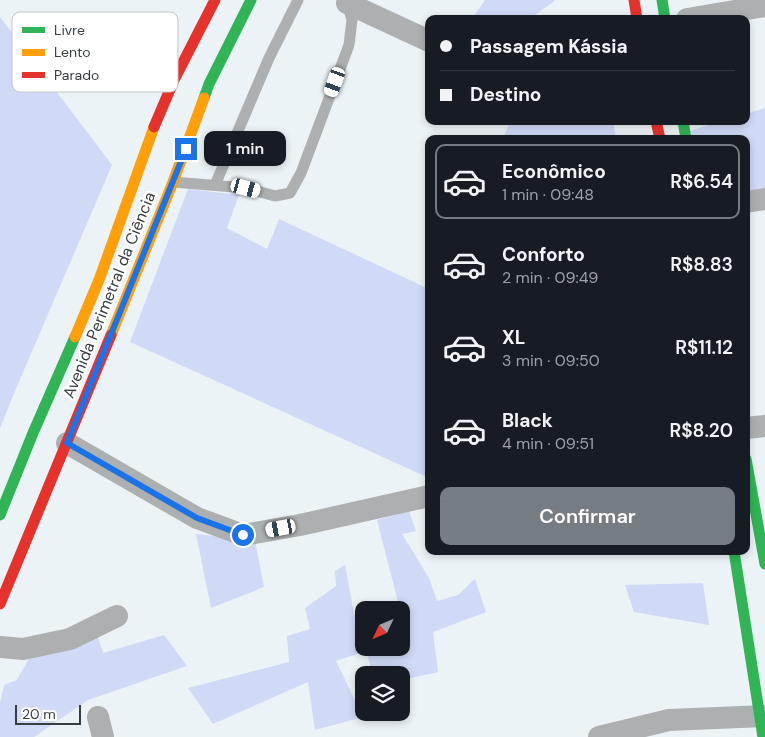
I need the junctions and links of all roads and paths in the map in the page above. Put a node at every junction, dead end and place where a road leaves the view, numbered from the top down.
1 (215, 0) edge
2 (251, 0) edge
3 (298, 0) edge
4 (634, 0) edge
5 (662, 0) edge
6 (345, 2) edge
7 (765, 6) edge
8 (636, 15) edge
9 (664, 15) edge
10 (711, 15) edge
11 (425, 39) edge
12 (178, 72) edge
13 (169, 92) edge
14 (173, 182) junction
15 (215, 186) junction
16 (765, 199) edge
17 (750, 201) edge
18 (765, 426) edge
19 (750, 428) edge
20 (67, 443) junction
21 (750, 482) edge
22 (425, 497) edge
23 (0, 515) edge
24 (735, 555) edge
25 (765, 564) edge
26 (0, 604) edge
27 (117, 616) dead end
28 (0, 647) edge
29 (762, 723) edge
30 (599, 737) edge

1 - 12 main road, Avenida Perimetral da Ciência
2 - 14 main road, Avenida Perimetral da Ciência
3 - 15 lane
4 - 8 main road
5 - 9 main road
6 - 11 street
6 - 15 lane
7 - 10 street
13 - 23 main road, Avenida Perimetral da Ciência
14 - 15 lane
14 - 20 main road, Avenida Perimetral da Ciência
16 - 17 street
18 - 19 street
20 - 22 street
20 - 26 main road, Avenida Perimetral da Ciência
21 - 25 main road
24 - 29 main road
27 - 28 street
29 - 30 street

